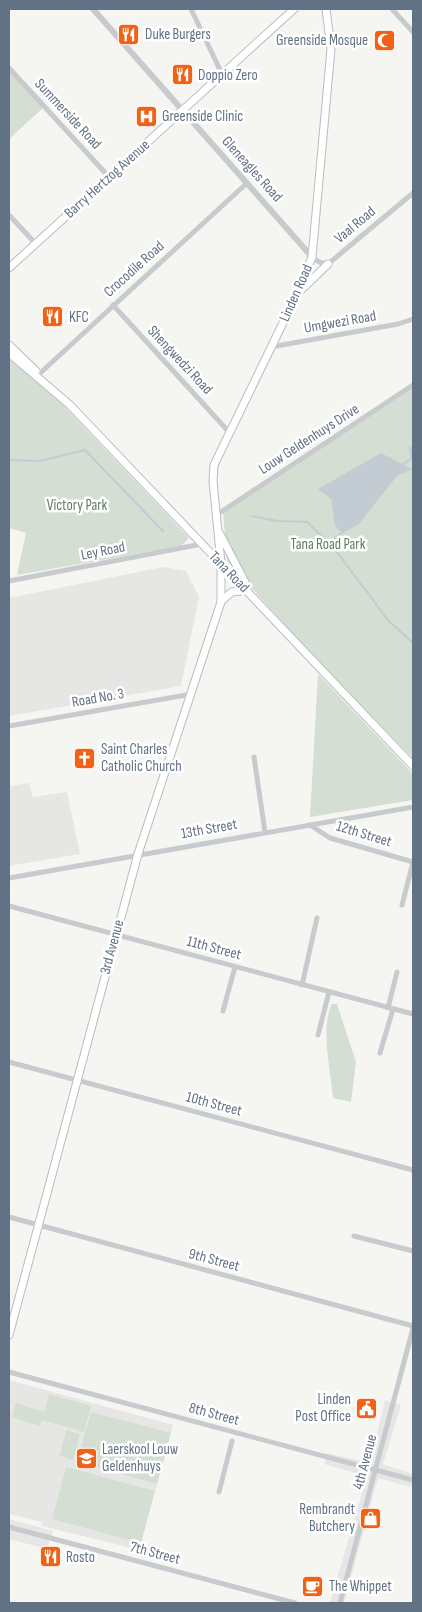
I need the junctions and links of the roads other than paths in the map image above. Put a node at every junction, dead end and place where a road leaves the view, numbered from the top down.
1 (93, 9) edge
2 (191, 9) edge
3 (294, 9) edge
4 (392, 9) edge
5 (327, 11) edge
6 (413, 32) edge
7 (9, 68) edge
8 (222, 74) junction
9 (182, 110) junction
10 (109, 177) junction
11 (247, 183) junction
12 (413, 192) edge
13 (9, 215) edge
14 (36, 244) junction
15 (312, 256) junction
16 (328, 264) junction
17 (9, 268) edge
18 (297, 294) junction
19 (113, 305) junction
20 (413, 319) edge
21 (9, 345) edge
22 (271, 347) junction
23 (9, 353) edge
24 (39, 377) junction
25 (413, 385) edge
26 (229, 432) junction
27 (218, 514) junction
28 (219, 534) junction
29 (202, 544) junction
30 (221, 564) junction
31 (9, 581) edge
32 (249, 592) junction
33 (220, 602) junction
34 (192, 694) junction
35 (9, 726) edge
36 (254, 757) dead end
37 (413, 766) edge
38 (413, 807) edge
39 (310, 825) junction
40 (265, 832) junction
41 (138, 854) junction
42 (413, 862) edge
43 (9, 878) edge
44 (402, 905) dead end
45 (9, 906) edge
46 (317, 918) dead end
47 (115, 935) junction
48 (235, 967) junction
49 (397, 972) dead end
50 (302, 984) junction
51 (329, 992) junction
52 (390, 1008) junction
53 (223, 1011) dead end
54 (413, 1014) edge
55 (318, 1035) dead end
56 (380, 1053) dead end
57 (9, 1062) edge
58 (76, 1081) junction
59 (413, 1170) edge
60 (9, 1217) edge
61 (38, 1225) junction
62 (354, 1236) dead end
63 (413, 1251) edge
64 (413, 1327) edge
65 (9, 1334) edge
66 (9, 1372) edge
67 (232, 1441) dead end
68 (376, 1470) junction
69 (413, 1480) edge
70 (219, 1492) dead end
71 (9, 1526) edge
72 (295, 1603) edge
73 (340, 1603) edge

1 - 9 street, Gleneagles Road
2 - 8 street
3 - 8 main road, Barry Hertzog Avenue
4 - 6 street
5 - 15 main road, Linden Road
7 - 10 street, Summerside Road
8 - 9 main road, Barry Hertzog Avenue
9 - 10 main road, Barry Hertzog Avenue
9 - 11 street, Gleneagles Road
10 - 14 main road, Barry Hertzog Avenue
11 - 15 street, Gleneagles Road
11 - 19 street, Crocodile Road
12 - 16 street, Vaal Road
13 - 14 street
14 - 17 main road, Barry Hertzog Avenue
15 - 16 street, Vaal Road
15 - 18 main road, Linden Road
16 - 18 main road
18 - 22 main road, Linden Road
19 - 24 street, Crocodile Road
19 - 26 street, Shengwedzi Road
20 - 22 street, Umgwezi Road
21 - 24 main road, Tana Road
22 - 26 main road, Linden Road
23 - 24 main road, Tana Road
24 - 29 main road, Tana Road
25 - 27 street, Louw Geldenhuys Drive
26 - 27 main road, Linden Road
27 - 28 main road, Linden Road
28 - 29 main road
28 - 30 main road, Linden Road
28 - 32 main road
29 - 30 main road, Tana Road
29 - 31 street, Ley Road
30 - 32 main road, Tana Road
30 - 33 main road, 3rd Avenue
32 - 33 main road
32 - 37 main road, Tana Road
33 - 34 main road, 3rd Avenue
34 - 35 street, Road No. 3
34 - 41 main road, 3rd Avenue
36 - 40 street
38 - 39 street, 13th Street
39 - 40 street, 13th Street
39 - 42 street, 12th Street
40 - 41 street, 13th Street
41 - 43 street, 13th Street
41 - 47 main road, 3rd Avenue
42 - 44 street
45 - 47 street, 11th Street
46 - 50 street
47 - 48 street, 11th Street
47 - 58 main road, 3rd Avenue
48 - 50 street, 11th Street
48 - 53 street
49 - 52 street
50 - 51 street, 11th Street
51 - 52 street, 11th Street
51 - 55 street
52 - 54 street, 11th Street
52 - 56 street
57 - 58 street, 10th Street
58 - 59 street, 10th Street
58 - 61 main road, 3rd Avenue
60 - 61 street, 9th Street
61 - 64 street, 9th Street
61 - 65 main road, 3rd Avenue
62 - 63 street
64 - 68 street, 4th Avenue
66 - 68 street, 8th Street
67 - 70 street
68 - 69 street, 8th Street
68 - 73 street, 4th Avenue
71 - 72 street, 7th Street

